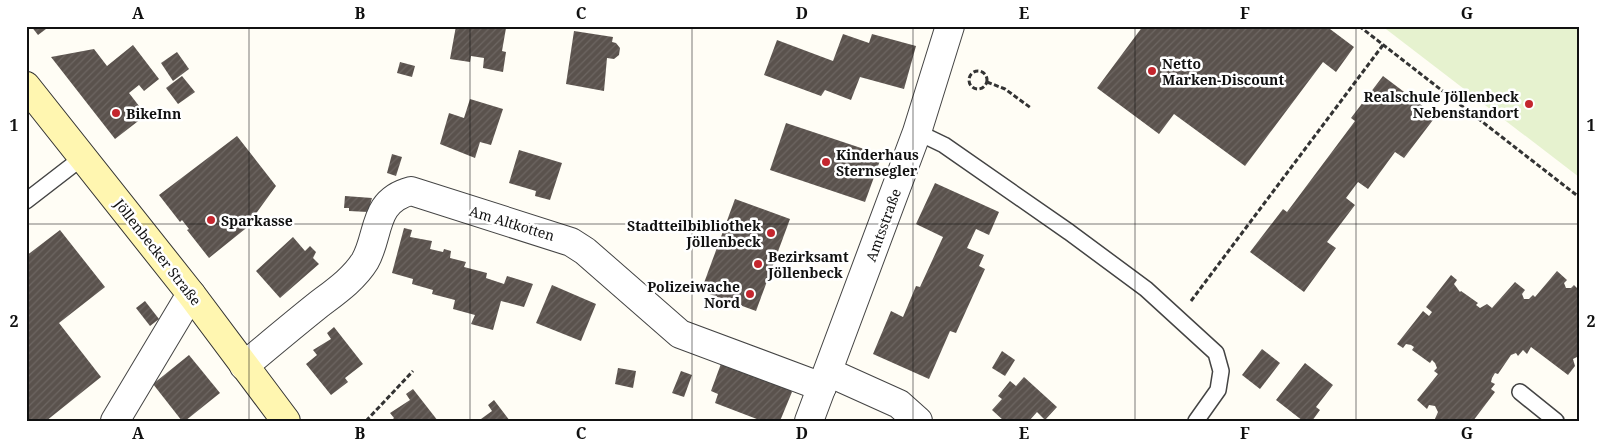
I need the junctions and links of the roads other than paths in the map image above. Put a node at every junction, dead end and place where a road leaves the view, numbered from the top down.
1 (950, 26) edge
2 (26, 86) edge
3 (917, 132) junction
4 (83, 156) junction
5 (26, 201) edge
6 (191, 294) junction
7 (244, 366) junction
8 (825, 380) junction
9 (1520, 392) dead end
10 (115, 421) edge
11 (286, 421) edge
12 (809, 421) edge
13 (918, 421) edge
14 (1196, 421) edge
15 (1556, 421) edge

1 - 3 street, Amtsstraße
2 - 4 main road, Jöllenbecker Straße
3 - 8 street, Amtsstraße
3 - 14 lane
4 - 5 lane
4 - 6 main road, Jöllenbecker Straße
6 - 7 main road, Jöllenbecker Straße
6 - 10 street
7 - 8 street, Am Altkotten
7 - 11 main road, Jöllenbecker Straße
8 - 12 street, Amtsstraße
8 - 13 street, Am Altkotten
9 - 15 lane

